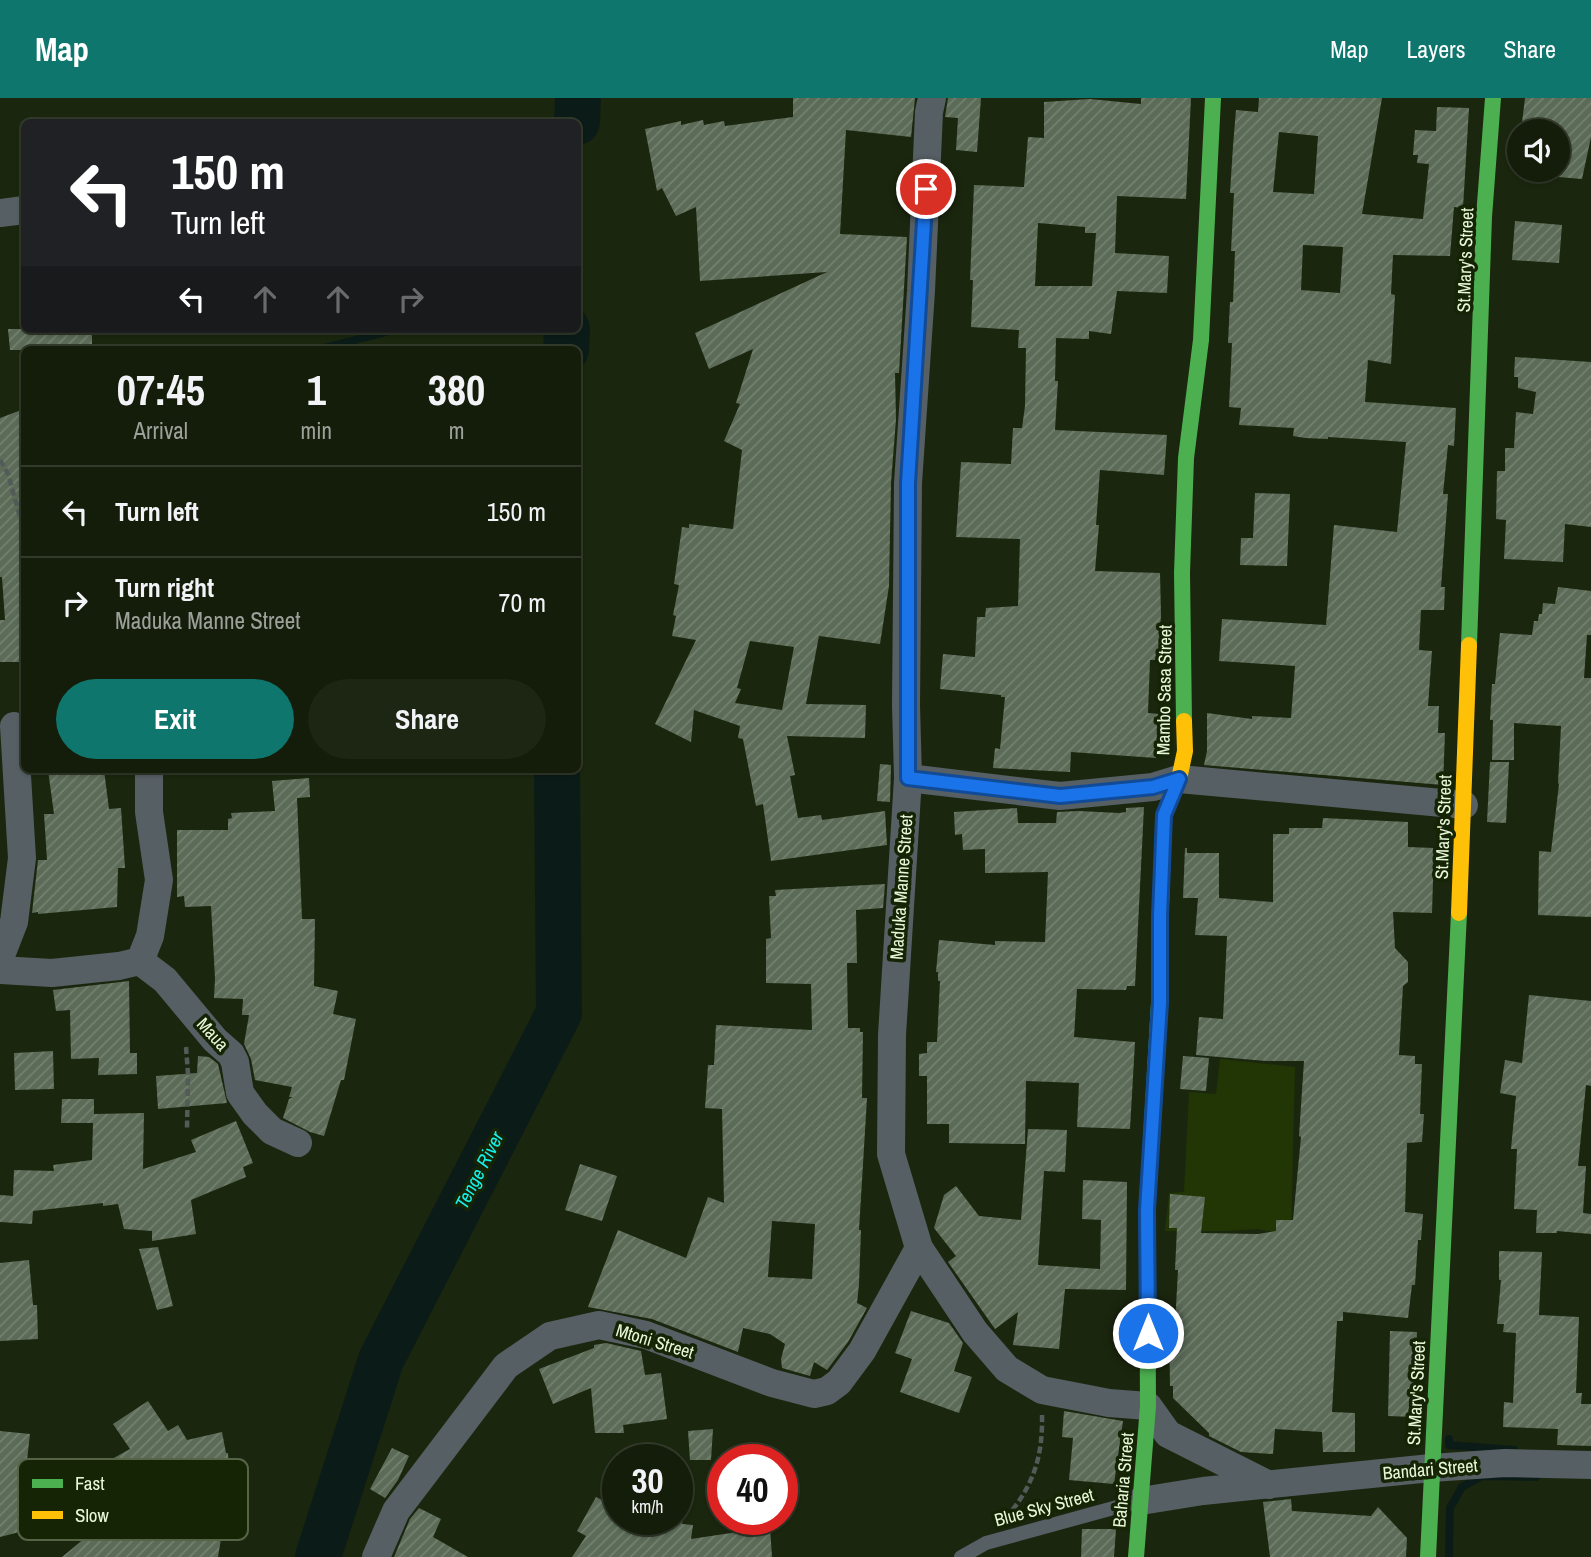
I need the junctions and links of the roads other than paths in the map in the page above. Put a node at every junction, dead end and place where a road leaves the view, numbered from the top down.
1 (932, 98) edge
2 (1213, 98) edge
3 (1493, 98) edge
4 (21, 210) edge
5 (0, 213) edge
6 (13, 726) edge
7 (149, 773) edge
8 (908, 778) junction
9 (1179, 779) junction
10 (1464, 806) junction
11 (0, 958) edge
12 (140, 961) junction
13 (0, 970) edge
14 (298, 1143) dead end
15 (919, 1248) junction
16 (1148, 1406) junction
17 (1591, 1465) edge
18 (1431, 1468) junction
19 (1269, 1485) junction
20 (1141, 1501) junction
21 (376, 1557) edge
22 (961, 1557) edge
23 (1136, 1557) edge
24 (1428, 1557) edge

1 - 8 street, Maduka Manne Street
2 - 9 street, Mambo Sasa Street
3 - 10 street, St.Mary's Street
4 - 5 street
6 - 11 street
7 - 12 street
8 - 9 street
8 - 15 street, Maduka Manne Street
9 - 10 street
9 - 16 street, Mambo Sasa Street
10 - 18 street, St.Mary's Street
12 - 13 street
12 - 14 street, Maua
15 - 16 street, Maduka Manne Street
15 - 21 street, Mtoni Street
16 - 19 street
16 - 20 street, Baharia Street
17 - 18 street, Bandari Street
18 - 19 street, Bandari Street
18 - 24 street, St.Mary's Street
19 - 20 street, Bandari Street
20 - 22 lane, Blue Sky Street
20 - 23 street, Baharia Street

